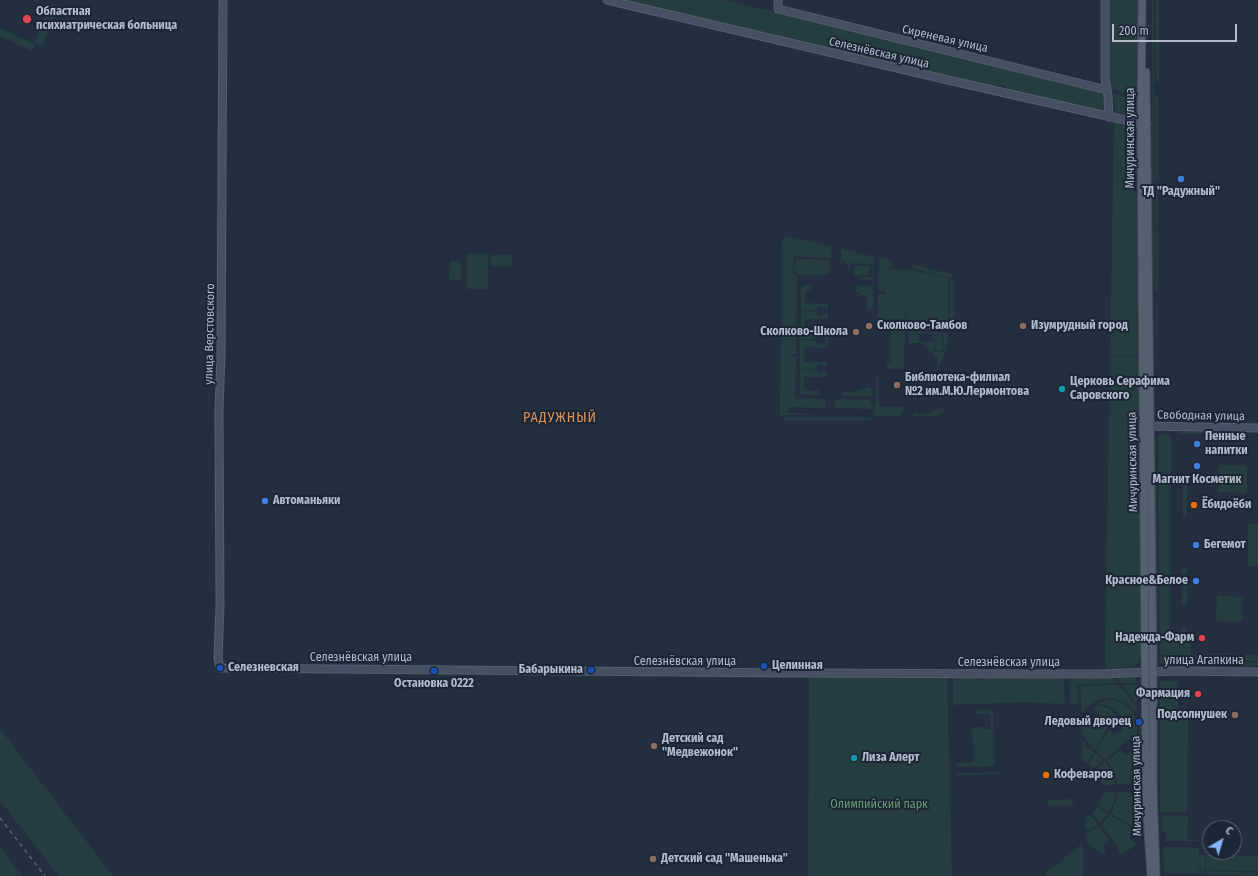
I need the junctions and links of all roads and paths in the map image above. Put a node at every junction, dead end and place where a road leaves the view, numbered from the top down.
1 (223, 0) edge
2 (607, 0) edge
3 (778, 0) edge
4 (1105, 0) edge
5 (1142, 0) edge
6 (1145, 0) edge
7 (1107, 90) junction
8 (1109, 117) junction
9 (1144, 124) junction
10 (1147, 426) junction
11 (1258, 428) edge
12 (220, 668) joint
13 (1150, 672) junction
14 (1258, 672) edge
15 (1151, 876) edge
16 (1156, 876) edge

1 - 12 street, улица Верстовского
2 - 8 street, Селезнёвская улица
3 - 7 street, Сиреневая улица
4 - 7 street
5 - 9 main road, Мичуринская улица
6 - 9 main road, Мичуринская улица
7 - 8 street
8 - 9 street, Селезнёвская улица
9 - 10 main road, Мичуринская улица
10 - 11 street, Свободная улица
10 - 13 main road, Мичуринская улица
12 - 13 street, Селезнёвская улица
13 - 14 street, улица Агапкина
13 - 15 main road, Мичуринская улица
13 - 16 main road, Мичуринская улица

